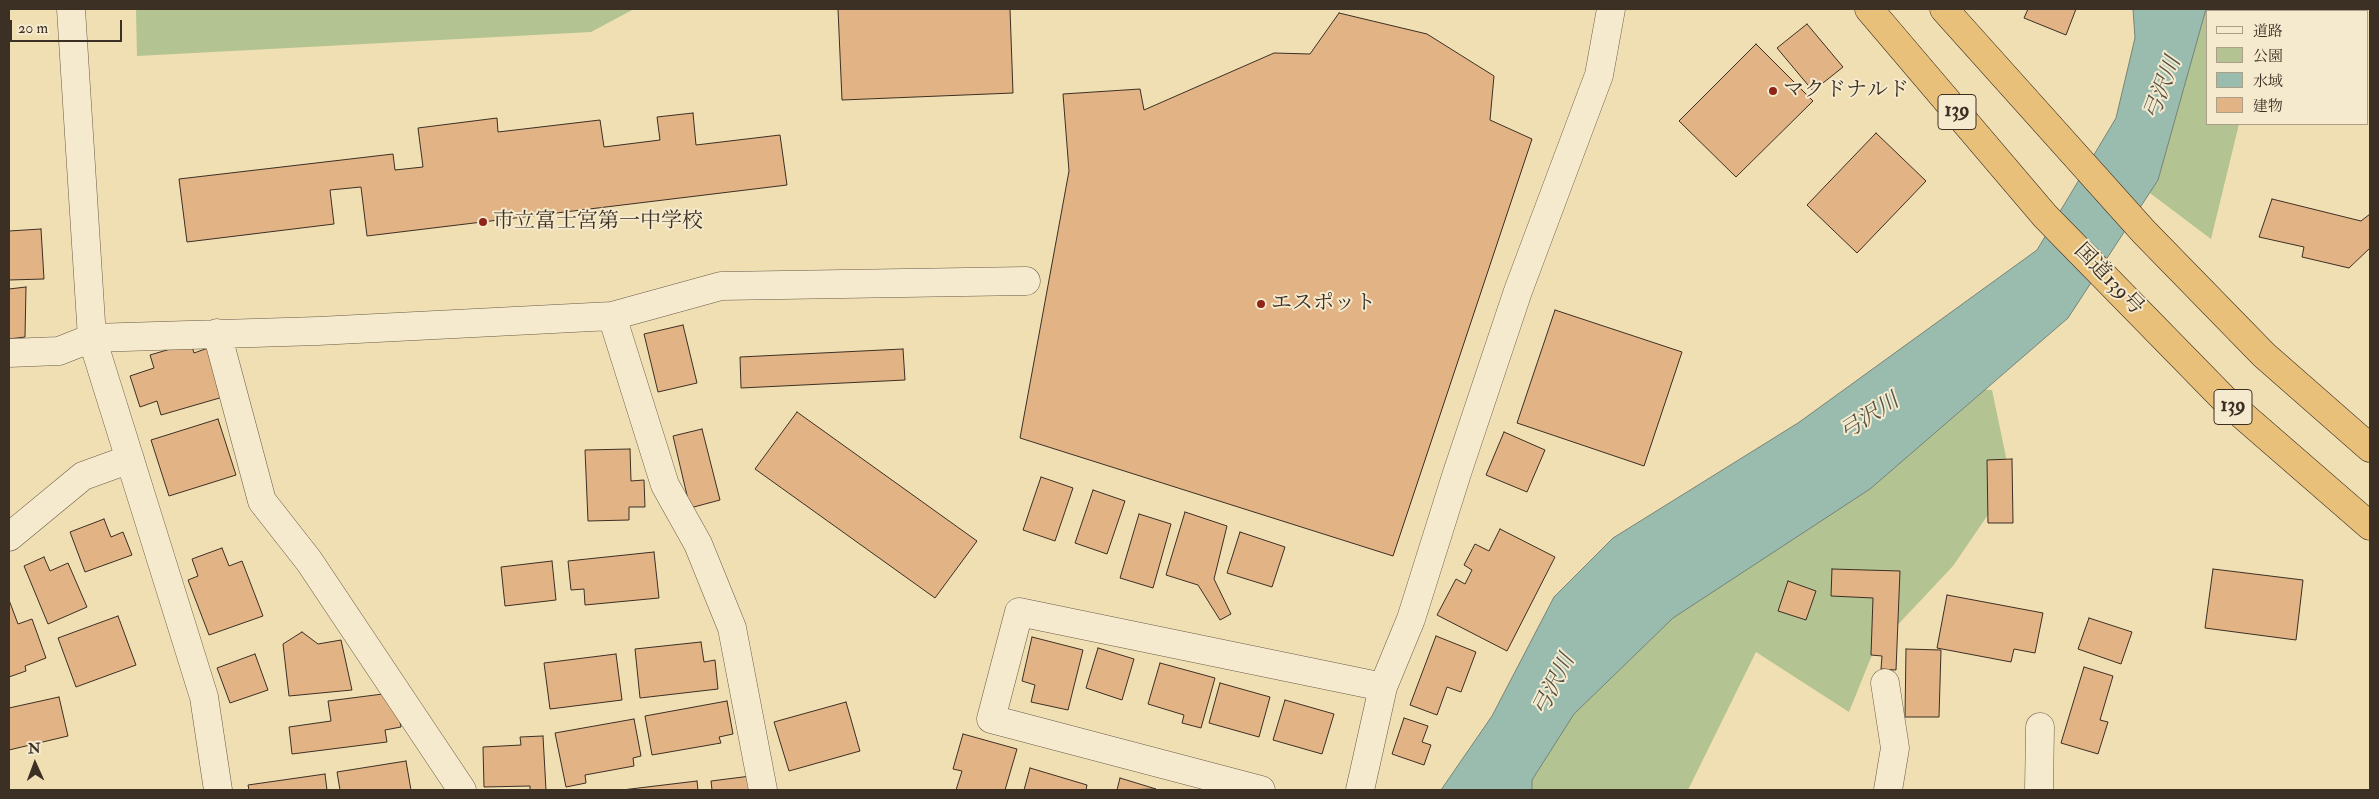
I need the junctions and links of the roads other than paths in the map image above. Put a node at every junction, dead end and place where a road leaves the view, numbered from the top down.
1 (72, 9) edge
2 (1610, 9) edge
3 (1870, 9) edge
4 (1944, 9) edge
5 (1026, 281) dead end
6 (612, 316) junction
7 (217, 333) junction
8 (92, 338) junction
9 (9, 353) edge
10 (2370, 448) edge
11 (130, 459) junction
12 (2370, 526) edge
13 (9, 537) edge
14 (1885, 683) dead end
15 (1383, 687) junction
16 (2040, 727) dead end
17 (218, 790) edge
18 (462, 790) edge
19 (763, 790) edge
20 (1261, 790) edge
21 (1360, 790) edge
22 (1888, 790) edge
23 (2038, 790) edge

1 - 8 street
2 - 15 street
3 - 12 highway, 国道139号 / 139
4 - 10 highway
5 - 6 street
6 - 7 street
6 - 19 street
7 - 8 street
7 - 18 street
8 - 9 street
8 - 11 street
11 - 13 street
11 - 17 street
14 - 22 street
15 - 20 street
15 - 21 street
16 - 23 street

